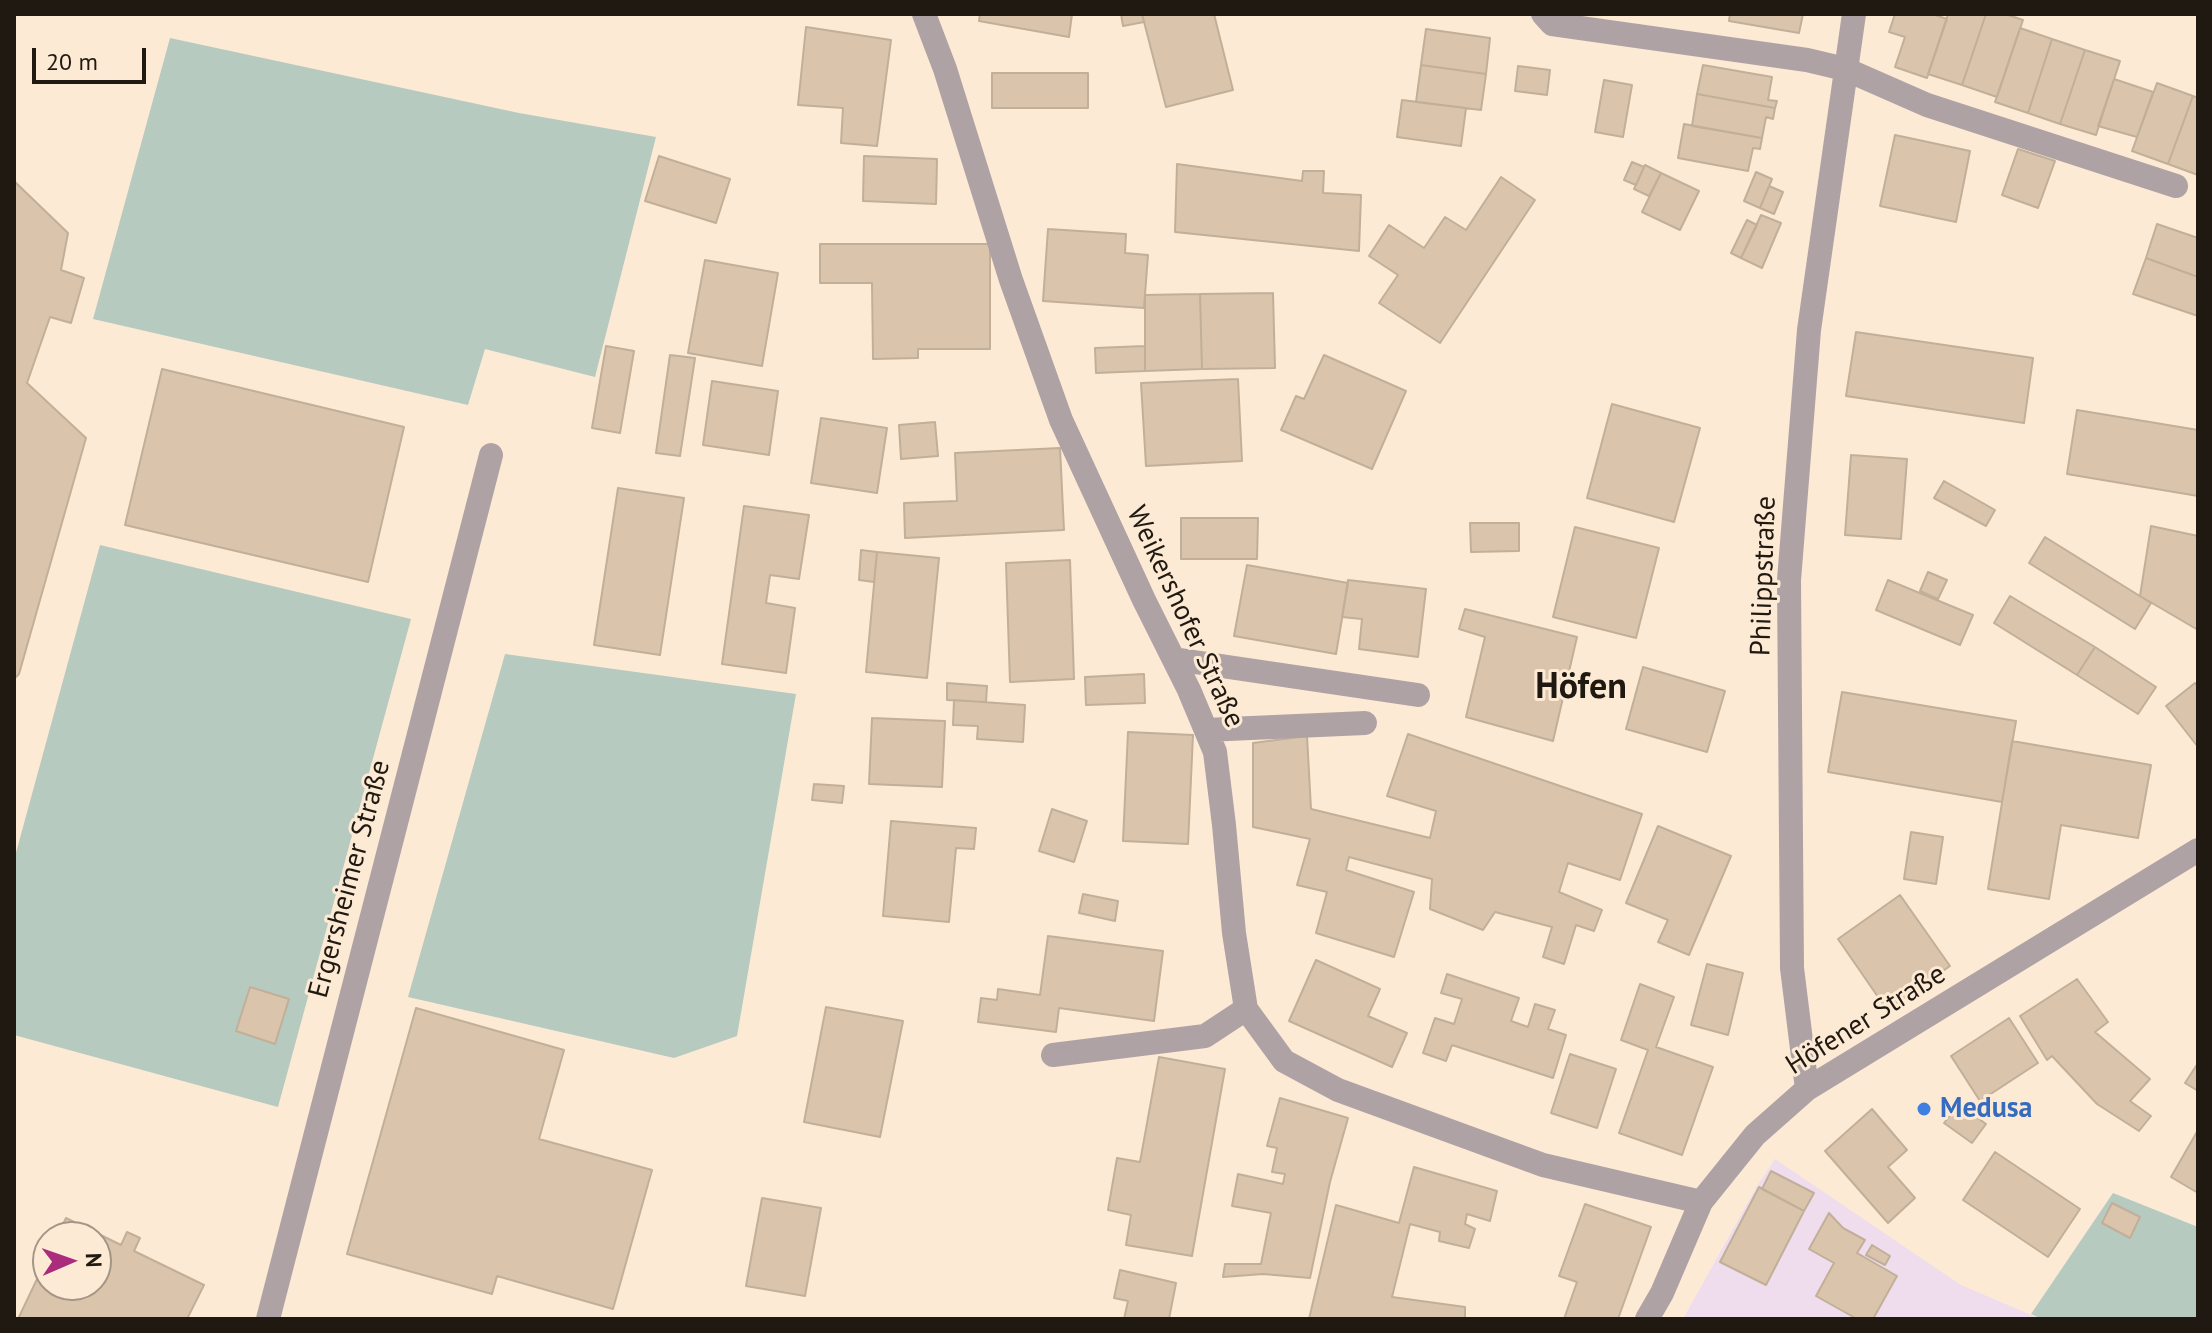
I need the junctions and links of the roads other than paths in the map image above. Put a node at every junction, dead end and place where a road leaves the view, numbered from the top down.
1 (924, 14) edge
2 (1543, 14) edge
3 (1854, 14) edge
4 (1845, 69) junction
5 (2176, 186) dead end
6 (491, 455) dead end
7 (1174, 659) junction
8 (1418, 695) dead end
9 (1365, 723) dead end
10 (1206, 730) junction
11 (2198, 850) edge
12 (1246, 1009) junction
13 (1053, 1055) dead end
14 (1807, 1089) junction
15 (1701, 1202) junction
16 (273, 1318) edge
17 (1647, 1319) edge

1 - 7 street, Weikershofer Straße
2 - 4 street
3 - 4 street, Philippstraße
4 - 5 street
4 - 14 street, Philippstraße
6 - 16 street, Ergersheimer Straße
7 - 8 street
7 - 10 street, Weikershofer Straße
9 - 10 street
10 - 12 street, Weikershofer Straße
11 - 14 street, Höfener Straße
12 - 13 street
12 - 15 street, Weikershofer Straße
14 - 15 street, Höfener Straße
15 - 17 street, Höfener Straße

